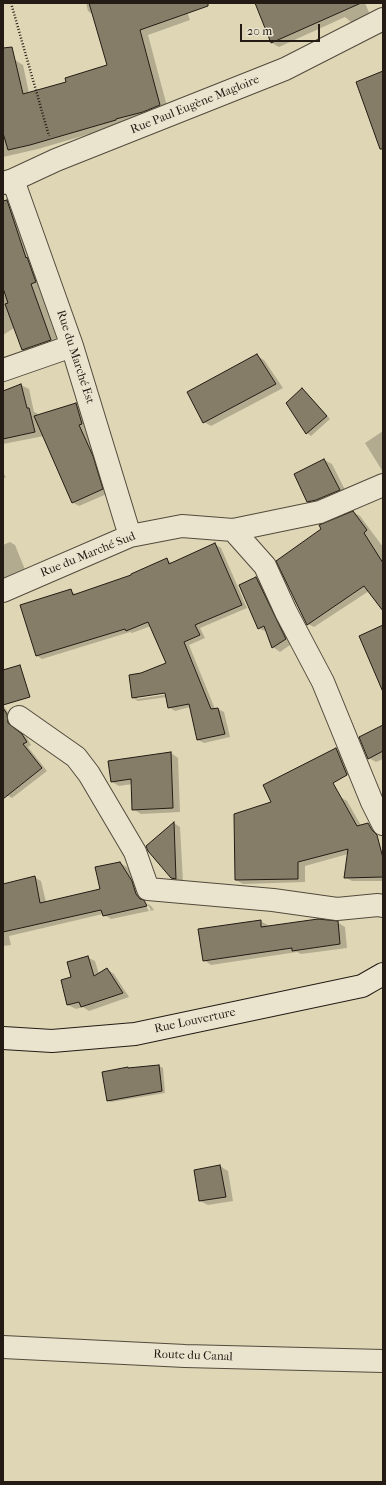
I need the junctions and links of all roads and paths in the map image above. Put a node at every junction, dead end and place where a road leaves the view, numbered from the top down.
1 (11, 3) edge
2 (383, 19) edge
3 (56, 160) junction
4 (8, 182) edge
5 (72, 346) junction
6 (3, 370) edge
7 (383, 485) edge
8 (233, 530) junction
9 (130, 536) junction
10 (3, 590) edge
11 (18, 717) dead end
12 (383, 824) edge
13 (383, 906) edge
14 (383, 974) edge
15 (3, 1038) edge
16 (3, 1347) edge
17 (383, 1361) edge

1 - 3 path
2 - 3 street, Rue Paul Eugène Magloire
3 - 4 street, Rue Paul Eugène Magloire
4 - 5 street, Rue du Marché Est
5 - 6 street
5 - 9 street, Rue du Marché Est
7 - 8 street, Rue du Marché Sud
8 - 9 street, Rue du Marché Sud
8 - 12 street
9 - 10 street, Rue du Marché Sud
11 - 13 street
14 - 15 street, Rue Louverture
16 - 17 street, Route du Canal

